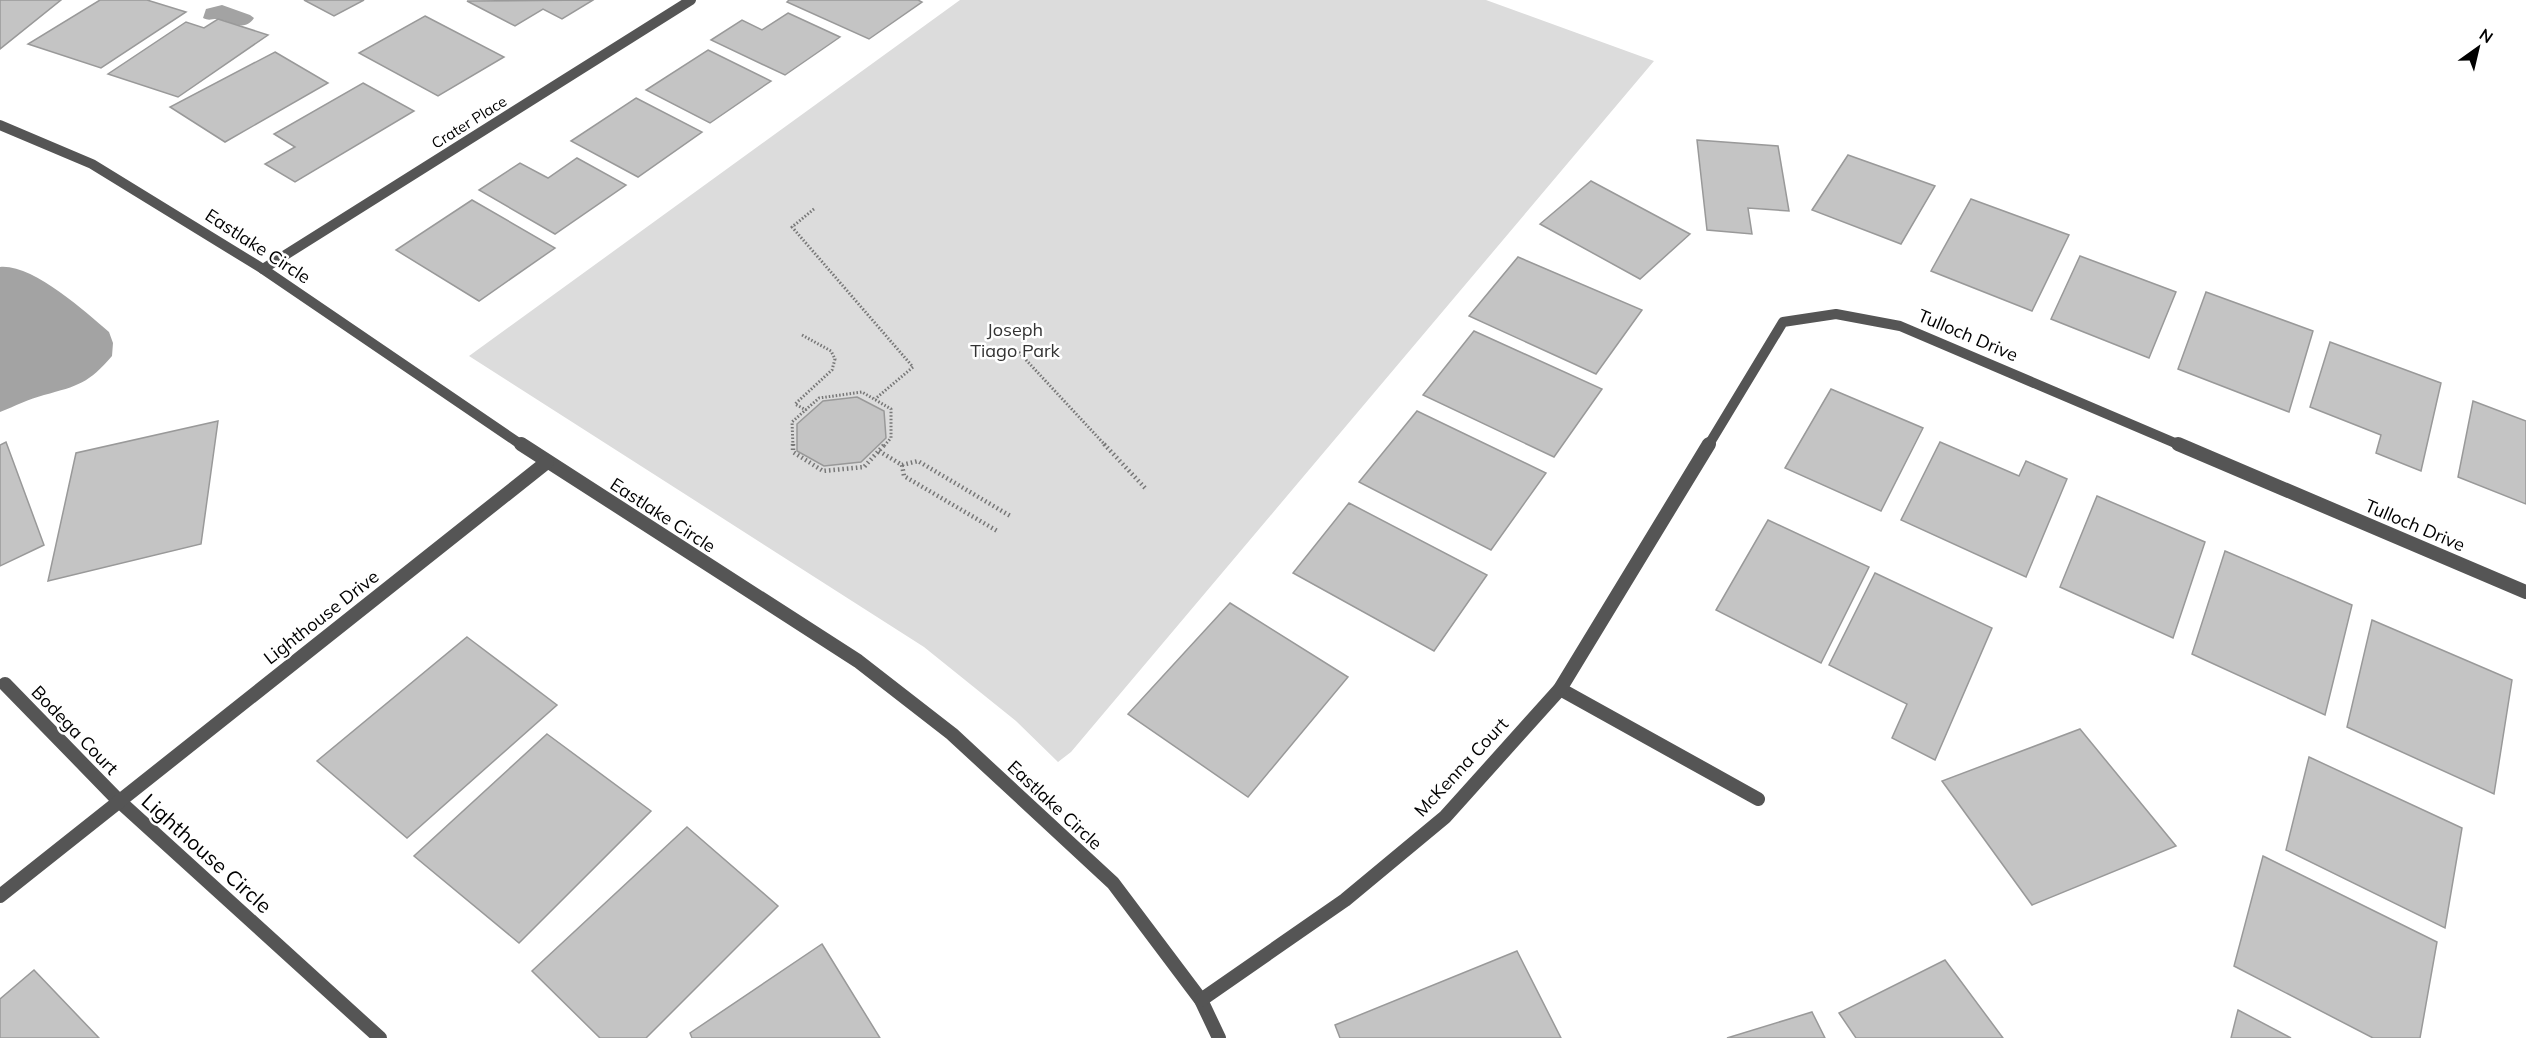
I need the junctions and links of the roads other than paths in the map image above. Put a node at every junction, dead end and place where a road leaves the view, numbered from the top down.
1 (691, 0) edge
2 (0, 125) edge
3 (263, 269) junction
4 (546, 462) junction
5 (2526, 592) edge
6 (5, 684) dead end
7 (1560, 689) junction
8 (1758, 799) dead end
9 (118, 801) junction
10 (0, 896) edge
11 (1201, 1000) junction
12 (380, 1038) edge
13 (1219, 1038) edge

1 - 3 street, Crater Place
2 - 3 street, Eastlake Circle
3 - 4 street, Eastlake Circle
4 - 9 street, Lighthouse Drive
4 - 11 street, Eastlake Circle
5 - 7 street, Tulloch Drive
6 - 9 street, Bodega Court
7 - 8 street
7 - 11 street, McKenna Court
9 - 10 street, Lighthouse Circle
9 - 12 street, Lighthouse Circle
11 - 13 street, Eastlake Circle

